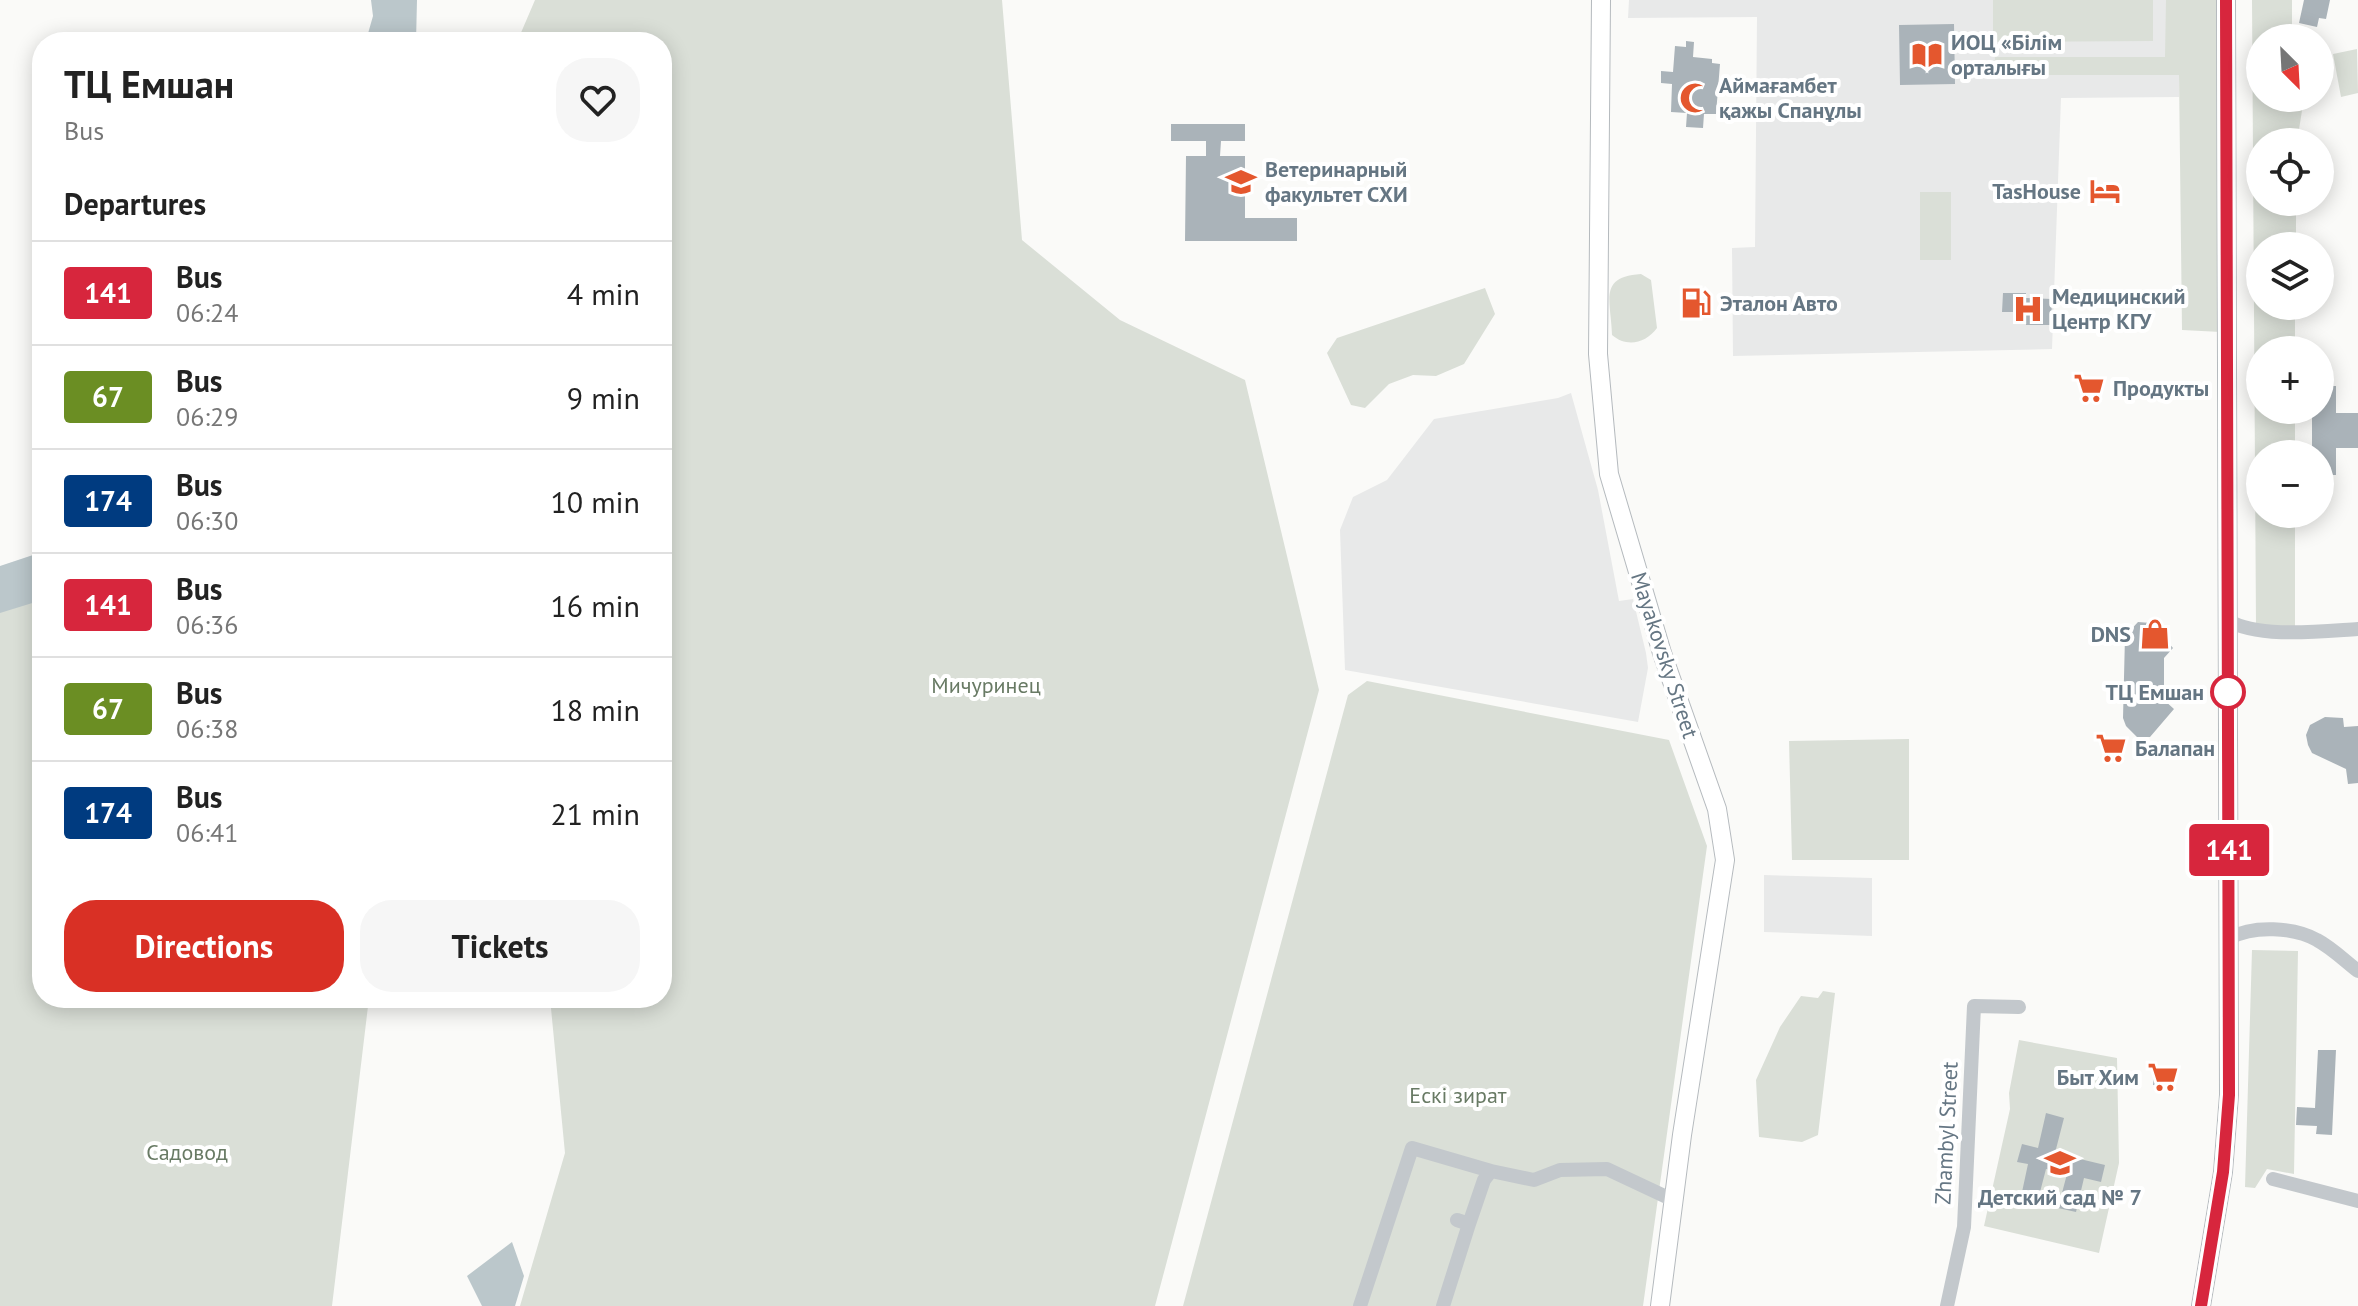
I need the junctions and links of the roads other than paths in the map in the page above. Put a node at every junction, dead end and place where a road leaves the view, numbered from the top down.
1 (1601, 0) edge
2 (2226, 0) edge
3 (2238, 0) edge
4 (2233, 624) junction
5 (2358, 629) edge
6 (2236, 935) junction
7 (2358, 971) edge
8 (2019, 1007) dead end
9 (1491, 1171) junction
10 (2273, 1179) dead end
11 (1673, 1200) junction
12 (2358, 1201) edge
13 (1360, 1306) edge
14 (1443, 1306) edge
15 (1660, 1306) edge
16 (1947, 1306) edge
17 (2201, 1306) edge
18 (2212, 1306) edge

1 - 11 main road, Mayakovsky Street
2 - 4 main road
3 - 4 main road
4 - 5 street
4 - 6 main road
6 - 7 street
6 - 17 main road
6 - 18 main road
8 - 16 street, Zhambyl Street
9 - 11 street
9 - 13 street
9 - 14 street
10 - 12 street
11 - 15 main road, Mayakovsky Street

